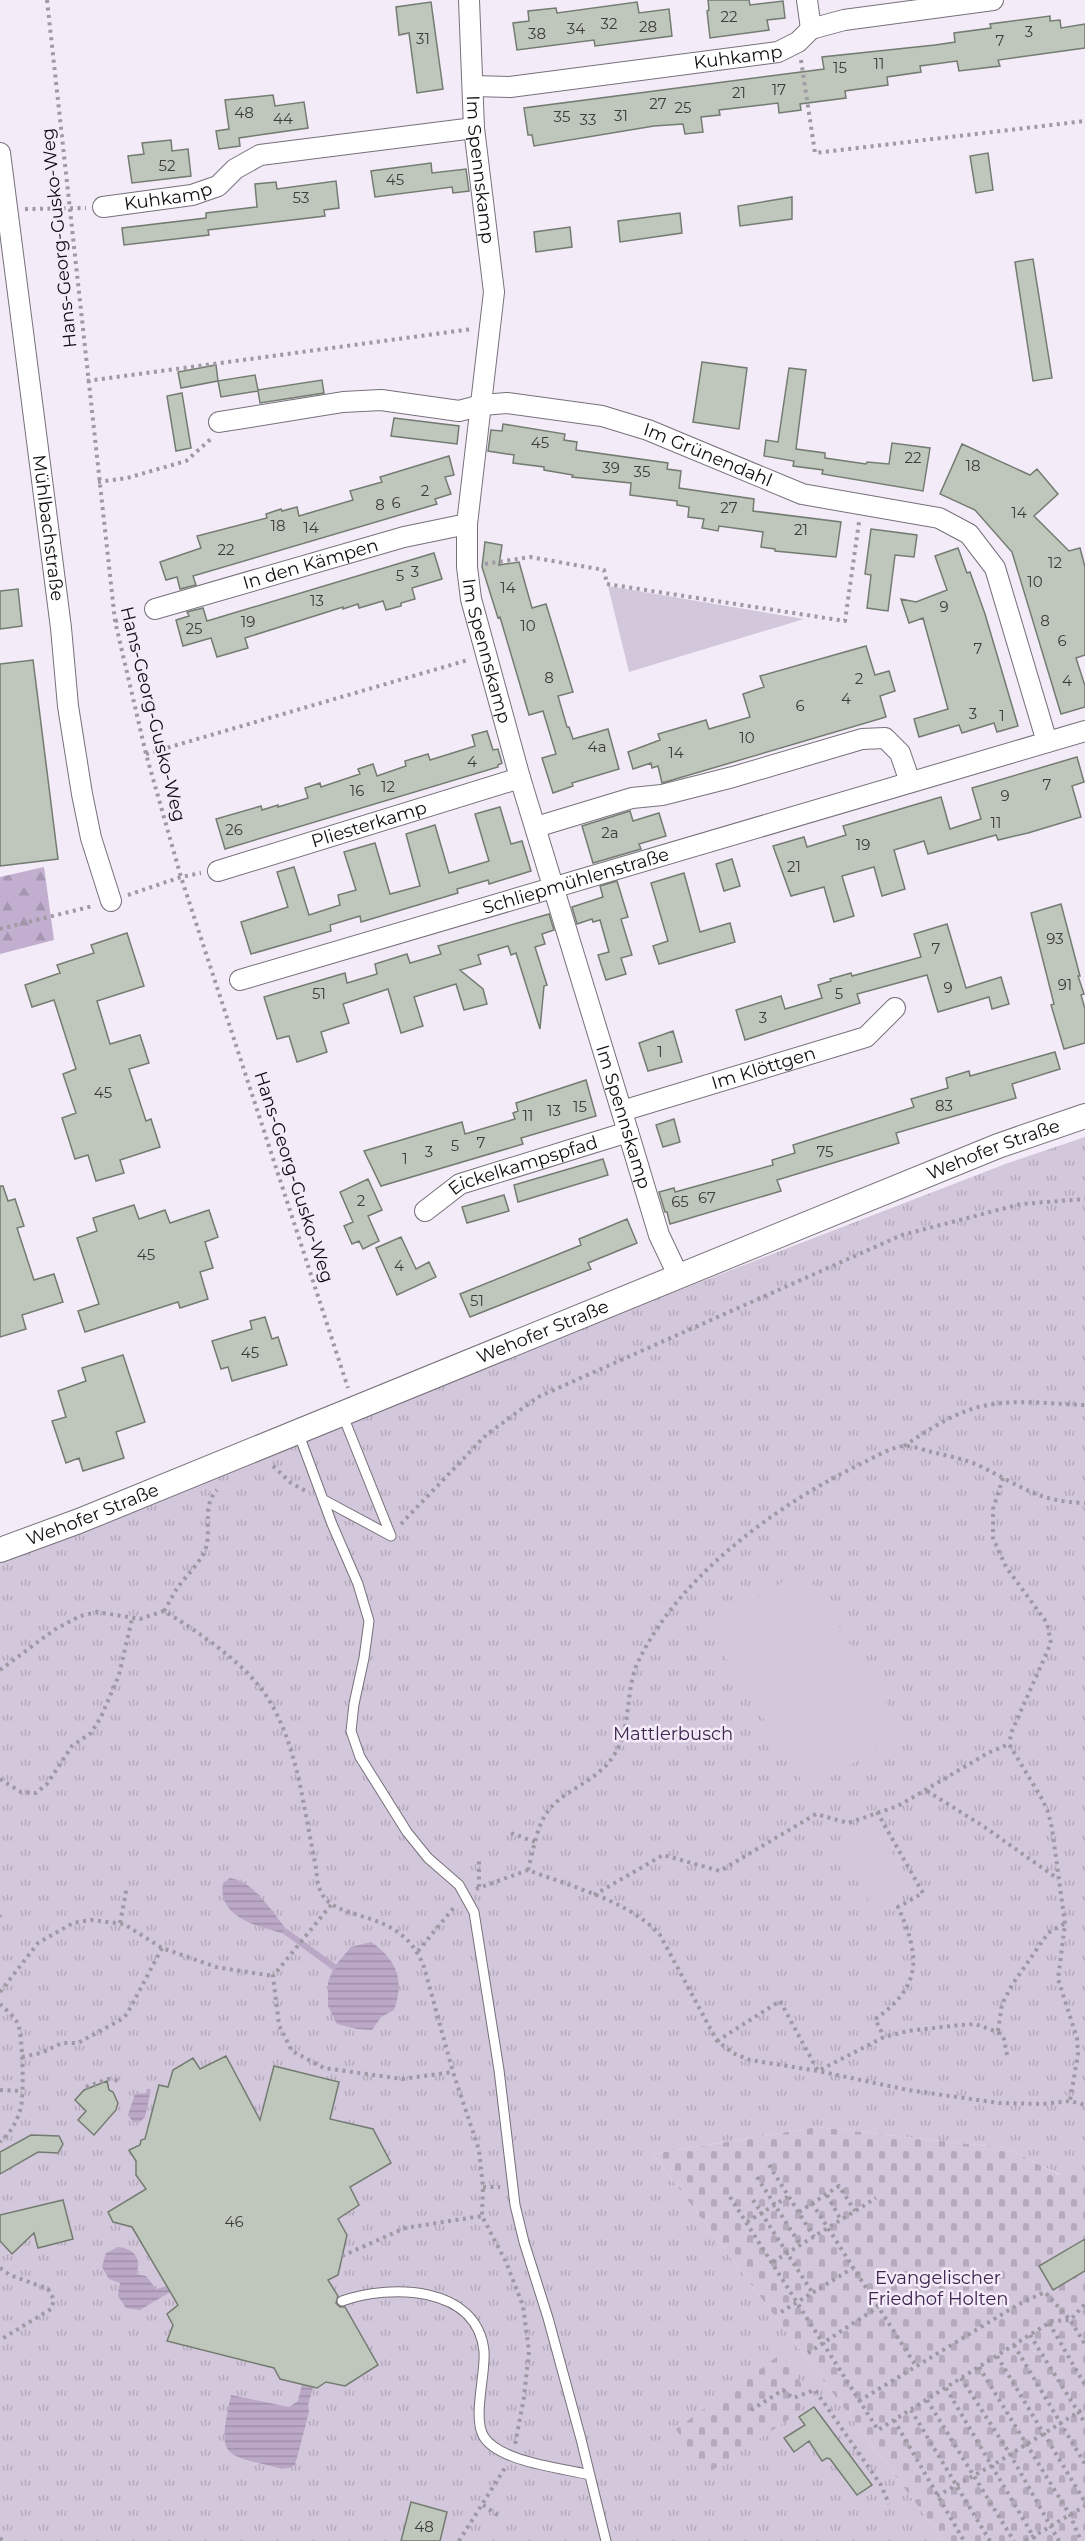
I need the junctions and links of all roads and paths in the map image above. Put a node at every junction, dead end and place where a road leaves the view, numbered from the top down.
1 (47, 0) edge
2 (470, 0) edge
3 (807, 0) edge
4 (993, 0) edge
5 (805, 35) junction
6 (473, 86) junction
7 (1085, 122) edge
8 (474, 128) junction
9 (0, 153) edge
10 (103, 207) joint
11 (69, 208) junction
12 (8, 209) junction
13 (490, 326) junction
14 (87, 381) junction
15 (482, 405) junction
16 (226, 421) joint
17 (98, 482) junction
18 (861, 504) junction
19 (467, 524) junction
20 (467, 567) junction
21 (155, 609) dead end
22 (485, 655) junction
23 (1085, 731) edge
24 (1047, 742) junction
25 (146, 754) junction
26 (520, 778) junction
27 (910, 782) junction
28 (536, 827) junction
29 (218, 871) dead end
30 (555, 889) junction
31 (111, 901) dead end
32 (240, 980) dead end
33 (895, 1008) dead end
34 (622, 1111) junction
35 (1085, 1116) edge
36 (628, 1132) junction
37 (1085, 1199) edge
38 (425, 1211) dead end
39 (678, 1275) junction
40 (1085, 1405) edge
41 (348, 1411) junction
42 (298, 1432) junction
43 (904, 1446) junction
44 (268, 1460) junction
45 (1003, 1479) junction
46 (219, 1487) dead end
47 (324, 1500) junction
48 (1085, 1503) edge
49 (391, 1536) junction
50 (0, 1550) edge
51 (164, 1611) junction
52 (132, 1619) junction
53 (0, 1670) edge
54 (1009, 1744) junction
55 (0, 1779) edge
56 (927, 1791) junction
57 (877, 1812) junction
58 (511, 1833) dead end
59 (535, 1842) junction
60 (479, 1858) dead end
61 (528, 1870) junction
62 (1059, 1880) junction
63 (127, 1886) dead end
64 (479, 1887) junction
65 (594, 1895) junction
66 (466, 1896) junction
67 (331, 1905) junction
68 (120, 1923) junction
69 (1065, 1924) junction
70 (162, 1948) junction
71 (418, 1951) junction
72 (273, 1976) junction
73 (0, 1992) edge
74 (0, 2004) edge
75 (998, 2032) junction
76 (884, 2037) junction
77 (717, 2041) junction
78 (1007, 2055) dead end
79 (22, 2057) junction
80 (818, 2071) junction
81 (453, 2072) junction
82 (120, 2082) dead end
83 (86, 2087) dead end
84 (0, 2090) edge
85 (21, 2091) junction
86 (1070, 2101) junction
87 (1085, 2105) edge
88 (0, 2142) edge
89 (769, 2165) dead end
90 (757, 2177) dead end
91 (826, 2195) junction
92 (789, 2196) junction
93 (730, 2197) dead end
94 (876, 2198) dead end
95 (753, 2200) dead end
96 (812, 2203) junction
97 (776, 2205) junction
98 (855, 2211) junction
99 (799, 2212) junction
100 (762, 2214) junction
101 (482, 2216) junction
102 (841, 2220) junction
103 (747, 2222) junction
104 (829, 2228) junction
105 (814, 2237) junction
106 (801, 2246) junction
107 (788, 2253) junction
108 (342, 2256) dead end
109 (773, 2262) junction
110 (0, 2268) edge
111 (853, 2268) junction
112 (812, 2292) junction
113 (342, 2301) dead end
114 (797, 2302) junction
115 (1085, 2304) edge
116 (879, 2307) junction
117 (781, 2312) dead end
118 (1070, 2320) junction
119 (1049, 2323) junction
120 (1030, 2335) junction
121 (0, 2340) edge
122 (823, 2343) junction
123 (1085, 2344) edge
124 (1014, 2345) junction
125 (808, 2353) dead end
126 (997, 2356) junction
127 (916, 2366) junction
128 (979, 2367) junction
129 (961, 2378) junction
130 (1085, 2385) edge
131 (946, 2388) junction
132 (927, 2400) junction
133 (860, 2401) junction
134 (1085, 2408) edge
135 (751, 2410) dead end
136 (911, 2410) junction
137 (1078, 2412) junction
138 (894, 2420) junction
139 (1060, 2423) junction
140 (1085, 2423) edge
141 (1044, 2433) junction
142 (1027, 2444) junction
143 (1010, 2454) junction
144 (512, 2456) junction
145 (1085, 2464) edge
146 (993, 2465) junction
147 (590, 2475) junction
148 (975, 2475) junction
149 (957, 2486) junction
150 (937, 2496) junction
151 (889, 2504) dead end
152 (1085, 2504) edge
153 (483, 2505) junction
154 (499, 2516) dead end
155 (1070, 2516) junction
156 (1052, 2526) junction
157 (1035, 2539) edge
158 (459, 2541) edge
159 (606, 2541) edge
160 (964, 2541) edge
161 (990, 2541) edge
162 (1014, 2541) edge
163 (1025, 2541) edge
164 (1059, 2541) edge
165 (1081, 2541) edge

1 - 11 path, Hans-Georg-Gusko-Weg
2 - 6 street, Im Spennskamp
3 - 5 street
4 - 5 street, Kuhkamp
5 - 6 street, Kuhkamp
5 - 7 path
6 - 8 street, Im Spennskamp
8 - 10 street, Kuhkamp
8 - 13 street, Im Spennskamp
9 - 12 street, Mühlbachstraße
10 - 11 path
11 - 12 path
11 - 14 path, Hans-Georg-Gusko-Weg
12 - 31 street, Mühlbachstraße
13 - 14 path
13 - 15 street, Im Spennskamp
14 - 17 path, Hans-Georg-Gusko-Weg
15 - 16 street, Im Grünendahl
15 - 18 street, Im Grünendahl
15 - 19 street, Im Spennskamp
16 - 17 path
17 - 25 path, Hans-Georg-Gusko-Weg
18 - 20 path
18 - 24 street, Im Grünendahl
19 - 20 street, Im Spennskamp
19 - 21 street, In den Kämpen
20 - 22 street, Im Spennskamp
22 - 25 path
22 - 26 street, Im Spennskamp
23 - 24 street, Schliepmühlenstraße
24 - 27 street, Schliepmühlenstraße
25 - 41 path, Hans-Georg-Gusko-Weg
26 - 28 street, Im Spennskamp
26 - 29 street, Pliesterkamp
27 - 28 street
27 - 30 street, Schliepmühlenstraße
28 - 30 street, Im Spennskamp
30 - 32 street, Schliepmühlenstraße
30 - 34 street, Im Spennskamp
33 - 34 street, Im Klöttgen
34 - 36 street, Im Spennskamp
35 - 39 street, Wehofer Straße
36 - 38 street, Eickelkampspfad
36 - 39 street, Im Spennskamp
37 - 49 path
39 - 41 street, Wehofer Straße
40 - 43 path
41 - 42 street, Wehofer Straße
41 - 49 lane
42 - 44 street, Wehofer Straße
42 - 47 lane
43 - 45 path
43 - 59 path
44 - 47 path
44 - 50 street, Wehofer Straße
45 - 48 path
45 - 54 path
46 - 51 path
47 - 49 lane
47 - 66 lane
51 - 52 path
51 - 67 path
52 - 53 path
52 - 55 path
54 - 56 path
54 - 62 path
56 - 57 path
56 - 62 path
57 - 65 path
57 - 76 path
58 - 59 path
59 - 61 path
60 - 64 path
61 - 64 path
61 - 65 path
62 - 69 path
63 - 68 path
64 - 66 path
65 - 77 path
66 - 71 path
66 - 147 lane
67 - 71 path
67 - 72 path
68 - 70 path
68 - 73 path
69 - 75 path
69 - 86 path
70 - 72 path
70 - 79 path
71 - 81 path
72 - 81 path
74 - 79 path
75 - 76 path
75 - 78 path
76 - 80 path
77 - 80 path
77 - 80 path
79 - 85 path
80 - 86 path
81 - 101 path
82 - 83 path
84 - 85 path
85 - 88 path
86 - 87 path
89 - 92 path
90 - 97 path
91 - 96 path
91 - 98 path
91 - 102 path
92 - 97 path
92 - 99 path
93 - 103 path
94 - 98 path
95 - 100 path
96 - 99 path
96 - 104 path
97 - 100 path
97 - 106 path
98 - 102 path
99 - 105 path
100 - 103 path
100 - 107 path
101 - 108 path
101 - 144 path
102 - 104 path
103 - 109 path
104 - 105 path
104 - 111 path
105 - 106 path
106 - 107 path
107 - 109 path
107 - 112 path
109 - 114 path
110 - 121 path
111 - 112 path
111 - 116 path
112 - 114 path
113 - 144 lane
114 - 117 path
114 - 122 path
115 - 118 path
116 - 122 path
116 - 127 path
118 - 119 path
118 - 123 path
118 - 127 path
119 - 120 path
119 - 130 path
120 - 124 path
120 - 137 path
122 - 125 path
122 - 133 path
124 - 126 path
124 - 139 path
126 - 128 path
126 - 141 path
127 - 133 path
128 - 129 path
128 - 142 path
129 - 131 path
129 - 143 path
131 - 132 path
131 - 146 path
132 - 136 path
132 - 148 path
133 - 138 path
134 - 137 path
135 - 151 path
136 - 138 path
136 - 149 path
137 - 139 path
137 - 140 path
138 - 150 path
139 - 141 path
139 - 145 path
141 - 142 path
141 - 152 path
142 - 143 path
142 - 155 path
143 - 146 path
143 - 156 path
144 - 147 lane
144 - 153 path
146 - 148 path
146 - 157 path
147 - 159 lane
148 - 149 path
148 - 162 path
149 - 150 path
149 - 161 path
150 - 160 path
152 - 155 path
153 - 154 path
153 - 158 path
155 - 156 path
155 - 165 path
156 - 157 path
156 - 164 path
157 - 163 path

